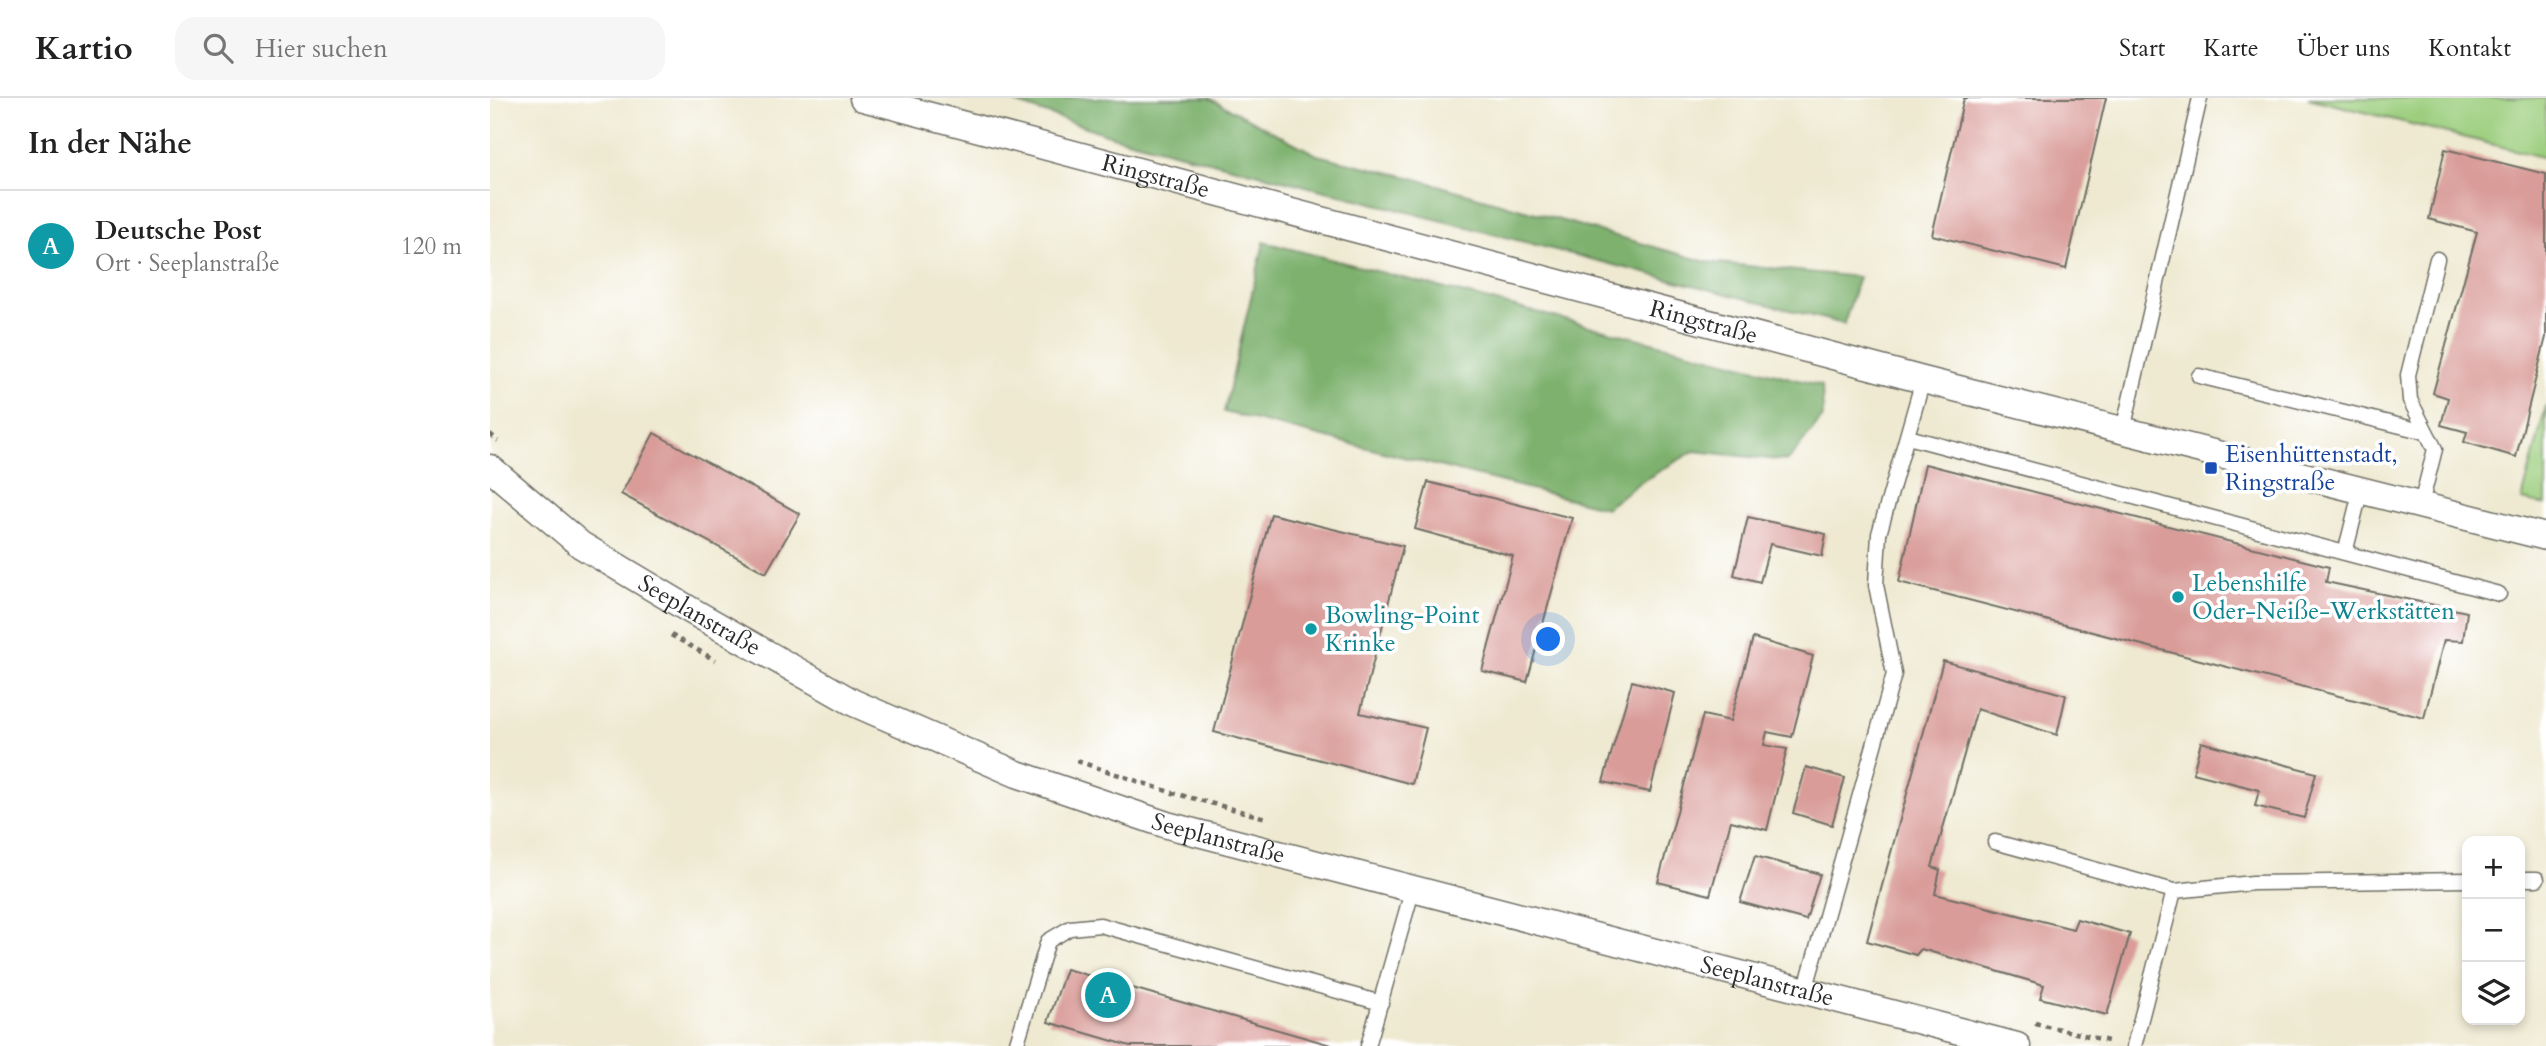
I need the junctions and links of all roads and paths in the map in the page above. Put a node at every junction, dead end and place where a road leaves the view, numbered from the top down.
1 (863, 98) edge
2 (2200, 98) edge
3 (2437, 259) dead end
4 (2199, 376) dead end
5 (1923, 380) junction
6 (2123, 430) junction
7 (2425, 432) junction
8 (490, 434) edge
9 (1908, 437) junction
10 (500, 442) dead end
11 (490, 468) edge
12 (2361, 489) junction
13 (2421, 505) junction
14 (2546, 537) edge
15 (2345, 553) junction
16 (2499, 594) dead end
17 (1068, 758) dead end
18 (1280, 822) dead end
19 (1995, 842) dead end
20 (2537, 879) dead end
21 (2462, 880) edge
22 (2525, 880) edge
23 (1413, 888) junction
24 (2174, 891) junction
25 (1805, 991) junction
26 (1381, 1003) junction
27 (2022, 1019) dead end
28 (2113, 1043) dead end
29 (1017, 1046) edge
30 (1368, 1046) edge
31 (2017, 1046) edge
32 (2134, 1046) edge

1 - 5 street, Ringstraße
2 - 6 lane
3 - 7 lane
4 - 7 lane
5 - 6 street, Ringstraße
5 - 9 lane
6 - 12 street, Ringstraße
7 - 13 lane
8 - 10 path
9 - 15 lane
9 - 25 lane
11 - 23 street, Seeplanstraße
12 - 13 street, Ringstraße
12 - 15 lane
13 - 14 street, Ringstraße
15 - 16 lane
17 - 18 path
19 - 24 lane
20 - 22 lane
21 - 24 lane
23 - 25 street, Seeplanstraße
23 - 26 lane
24 - 32 lane
25 - 31 street, Seeplanstraße
26 - 29 lane
26 - 30 lane
27 - 28 path

